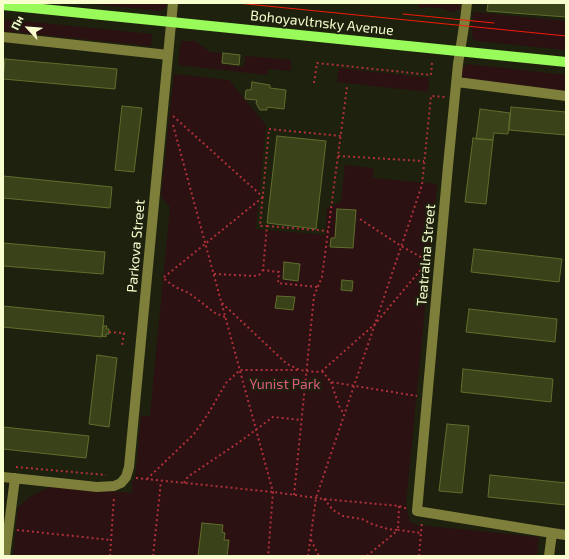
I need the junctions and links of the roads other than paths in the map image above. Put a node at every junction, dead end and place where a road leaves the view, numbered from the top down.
1 (173, 3) edge
2 (467, 3) edge
3 (3, 5) edge
4 (171, 22) junction
5 (3, 37) edge
6 (460, 51) junction
7 (168, 55) junction
8 (566, 62) edge
9 (457, 82) junction
10 (566, 96) edge
11 (3, 477) edge
12 (15, 478) junction
13 (552, 533) junction
14 (566, 535) edge
15 (5, 556) edge
16 (549, 556) edge

1 - 4 street, Parkova Street
2 - 6 street, Teatralna Street
3 - 4 main road, Bohoyavltnsky Avenue
4 - 6 main road, Bohoyavltnsky Avenue
4 - 7 street, Parkova Street
5 - 7 street
6 - 8 main road, Bohoyavltnsky Avenue
6 - 9 street, Teatralna Street
7 - 12 street, Parkova Street
9 - 10 street
9 - 13 street, Teatralna Street
11 - 12 street
12 - 15 street
13 - 14 street
13 - 16 street

